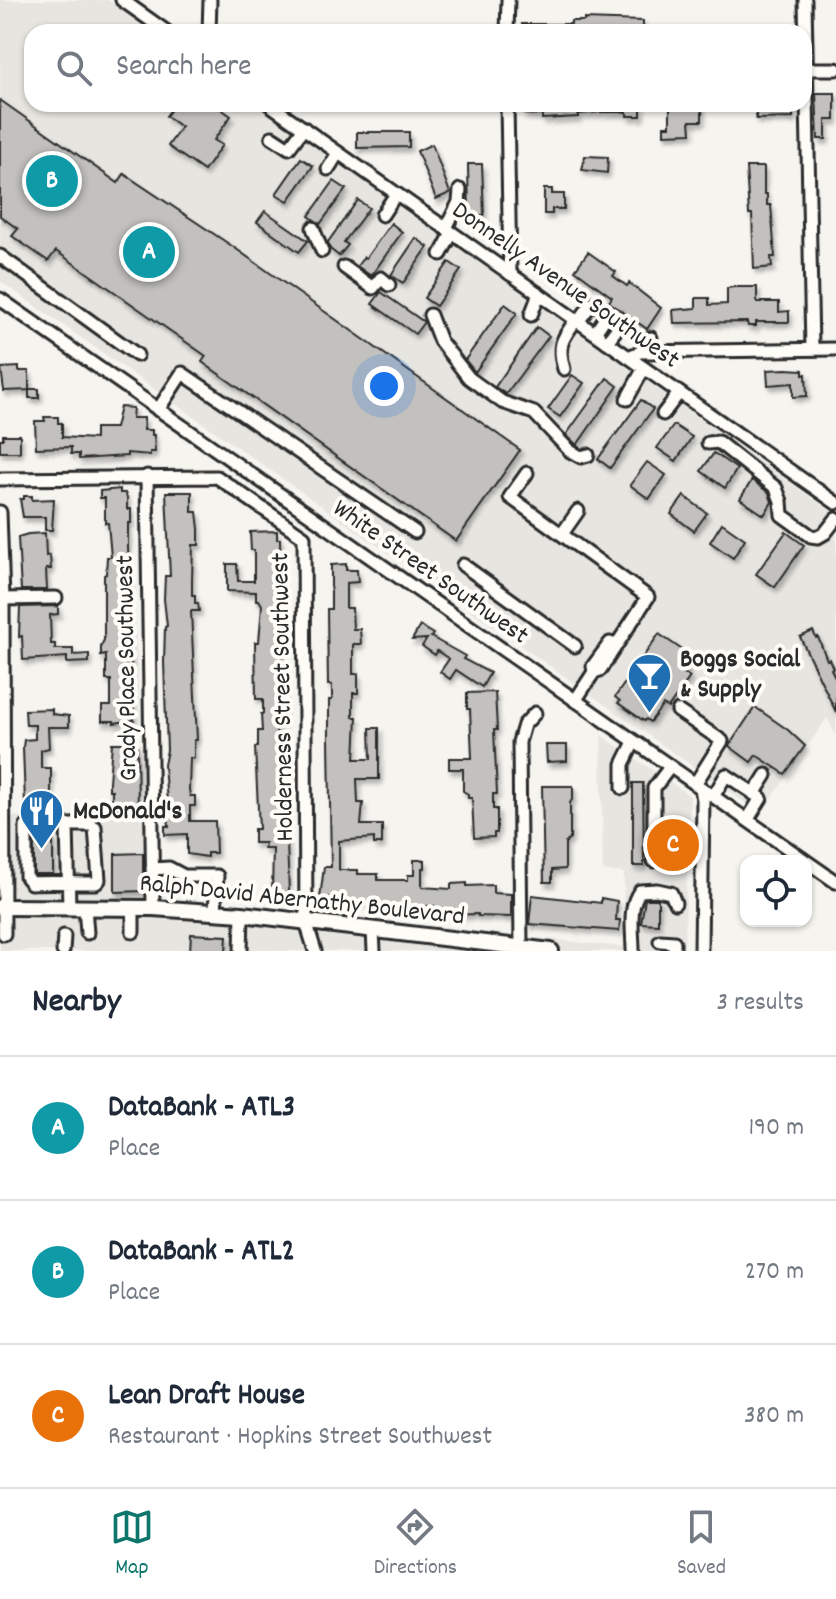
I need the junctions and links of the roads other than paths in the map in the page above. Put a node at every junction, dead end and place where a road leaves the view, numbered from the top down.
1 (122, 0) edge
2 (210, 0) edge
3 (508, 0) edge
4 (805, 0) edge
5 (156, 24) edge
6 (209, 24) edge
7 (507, 24) edge
8 (805, 24) edge
9 (812, 69) edge
10 (836, 69) edge
11 (281, 112) edge
12 (507, 112) edge
13 (806, 112) edge
14 (304, 128) junction
15 (272, 137) dead end
16 (338, 153) junction
17 (328, 169) dead end
18 (460, 190) dead end
19 (396, 194) junction
20 (382, 215) dead end
21 (313, 228) dead end
22 (449, 231) junction
23 (322, 251) dead end
24 (441, 254) dead end
25 (0, 256) edge
26 (344, 267) dead end
27 (510, 274) junction
28 (389, 285) dead end
29 (539, 294) junction
30 (0, 299) edge
31 (592, 303) dead end
32 (430, 315) dead end
33 (531, 315) dead end
34 (605, 318) dead end
35 (577, 321) junction
36 (619, 326) dead end
37 (595, 333) junction
38 (651, 338) dead end
39 (607, 342) junction
40 (812, 349) junction
41 (836, 349) edge
42 (651, 352) junction
43 (137, 355) dead end
44 (628, 357) junction
45 (644, 368) junction
46 (564, 369) dead end
47 (679, 393) junction
48 (627, 399) dead end
49 (158, 410) junction
50 (663, 414) dead end
51 (720, 422) junction
52 (588, 455) dead end
53 (527, 473) dead end
54 (147, 476) junction
55 (0, 479) edge
56 (836, 503) edge
57 (578, 511) dead end
58 (0, 512) edge
59 (836, 519) edge
60 (415, 532) dead end
61 (562, 534) junction
62 (463, 565) dead end
63 (56, 598) dead end
64 (3, 599) junction
65 (575, 646) dead end
66 (575, 701) junction
67 (678, 711) dead end
68 (535, 713) dead end
69 (634, 742) junction
70 (670, 767) junction
71 (766, 775) dead end
72 (698, 786) junction
73 (623, 788) dead end
74 (754, 794) junction
75 (714, 795) junction
76 (748, 819) junction
77 (4, 824) junction
78 (67, 825) junction
79 (26, 827) junction
80 (654, 861) dead end
81 (152, 869) junction
82 (836, 882) edge
83 (69, 883) junction
84 (675, 903) dead end
85 (2, 907) edge
86 (69, 907) junction
87 (85, 907) junction
88 (133, 907) junction
89 (153, 908) junction
90 (215, 912) junction
91 (242, 914) junction
92 (306, 922) junction
93 (373, 930) junction
94 (133, 932) dead end
95 (87, 933) dead end
96 (4, 934) dead end
97 (64, 936) dead end
98 (660, 941) dead end
99 (637, 944) edge
100 (472, 947) edge
101 (521, 948) junction
102 (63, 951) edge
103 (241, 951) edge
104 (315, 951) edge
105 (374, 951) edge
106 (551, 951) edge
107 (674, 951) edge
108 (701, 951) edge

1 - 5 street
2 - 6 street
3 - 7 street
4 - 8 street
9 - 10 street
11 - 14 street, Donnelly Avenue Southwest
12 - 27 street
13 - 40 street
14 - 15 street
14 - 16 street, Donnelly Avenue Southwest
16 - 17 street
16 - 19 street, Donnelly Avenue Southwest
18 - 22 street
19 - 20 street
19 - 22 street, Donnelly Avenue Southwest
21 - 23 street
22 - 24 street
22 - 27 street, Donnelly Avenue Southwest
25 - 43 street
26 - 28 street
27 - 29 street, Donnelly Avenue Southwest
29 - 33 street
29 - 35 street, Donnelly Avenue Southwest
30 - 49 street, White Street Southwest
31 - 35 street
32 - 52 street
34 - 37 street
35 - 37 street, Donnelly Avenue Southwest
35 - 46 street
36 - 39 street
37 - 39 street, Donnelly Avenue Southwest
38 - 42 street
39 - 44 street, Donnelly Avenue Southwest
40 - 41 street
40 - 42 street
42 - 44 street
44 - 45 street, Donnelly Avenue Southwest
45 - 47 street, Donnelly Avenue Southwest
45 - 48 street
47 - 50 street
47 - 51 street, Donnelly Avenue Southwest
49 - 60 street
49 - 66 street, White Street Southwest
51 - 56 street, Donnelly Avenue Southwest
51 - 59 street
53 - 61 street
54 - 55 street
54 - 81 street, Grady Place Southwest
54 - 92 street, Holderness Street Southwest
57 - 61 street
58 - 64 street
61 - 66 street
62 - 65 street
63 - 64 street
64 - 77 street
66 - 69 street, White Street Southwest
67 - 72 street
68 - 101 street
69 - 70 street, White Street Southwest
69 - 73 street
70 - 72 street, White Street Southwest
70 - 80 street
71 - 74 street
72 - 75 street, White Street Southwest
72 - 108 street
74 - 75 street
74 - 76 street
75 - 76 street, White Street Southwest
76 - 82 street, White Street Southwest
77 - 79 street
77 - 85 street
78 - 79 street
78 - 83 street
78 - 83 street
79 - 83 street
81 - 89 street, Grady Place Southwest
81 - 90 street
83 - 86 street
84 - 99 street
85 - 86 main road, Ralph David Abernathy Boulevard
85 - 96 street
86 - 87 main road, Ralph David Abernathy Boulevard
87 - 88 main road, Ralph David Abernathy Boulevard
87 - 95 street
88 - 89 main road, Ralph David Abernathy Boulevard
88 - 94 street
89 - 90 main road, Ralph David Abernathy Boulevard
90 - 91 main road, Ralph David Abernathy Boulevard
91 - 92 main road, Ralph David Abernathy Boulevard
91 - 103 street
92 - 93 main road, Ralph David Abernathy Boulevard
92 - 104 street
93 - 100 main road, Ralph David Abernathy Boulevard
93 - 105 street
97 - 102 street
98 - 107 street
100 - 101 main road, Ralph David Abernathy Boulevard
101 - 106 main road, Ralph David Abernathy Boulevard

